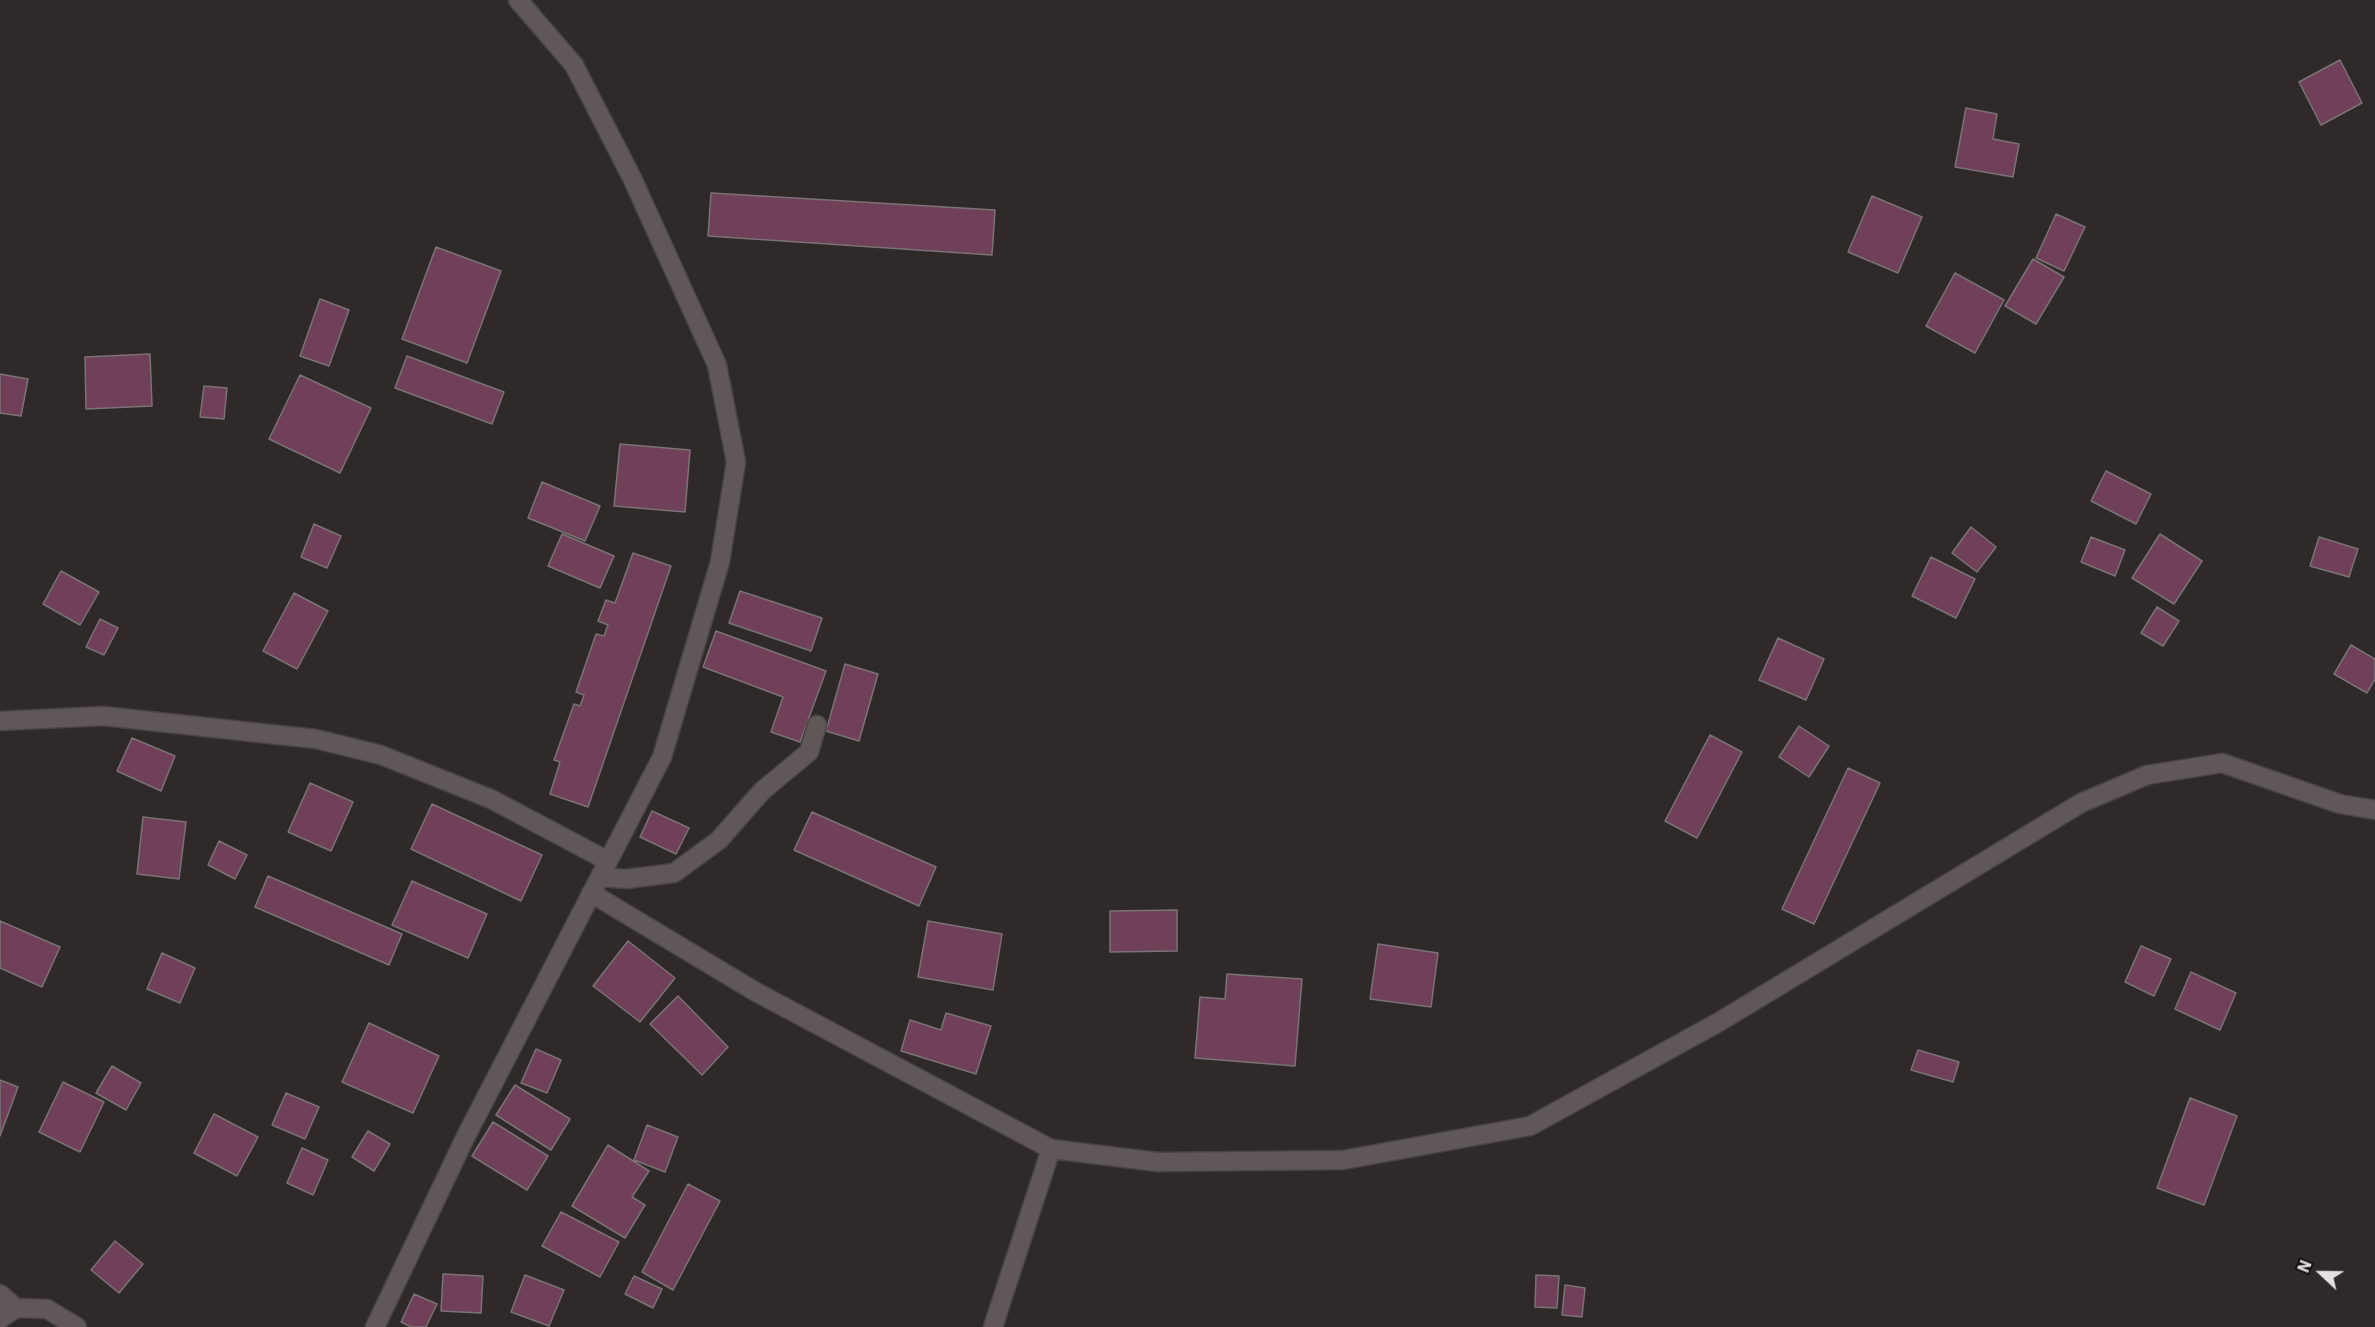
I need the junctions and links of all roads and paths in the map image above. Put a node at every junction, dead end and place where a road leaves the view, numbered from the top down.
1 (518, 0) edge
2 (0, 721) edge
3 (817, 725) dead end
4 (2375, 810) edge
5 (600, 877) junction
6 (1051, 1149) junction
7 (0, 1294) edge
8 (16, 1308) junction
9 (0, 1319) edge
10 (77, 1327) edge
11 (375, 1327) edge
12 (993, 1327) edge

1 - 5 street
2 - 5 street
3 - 5 street
4 - 6 street
5 - 6 street
5 - 11 street
6 - 12 street
7 - 8 street
8 - 9 street
8 - 10 street

